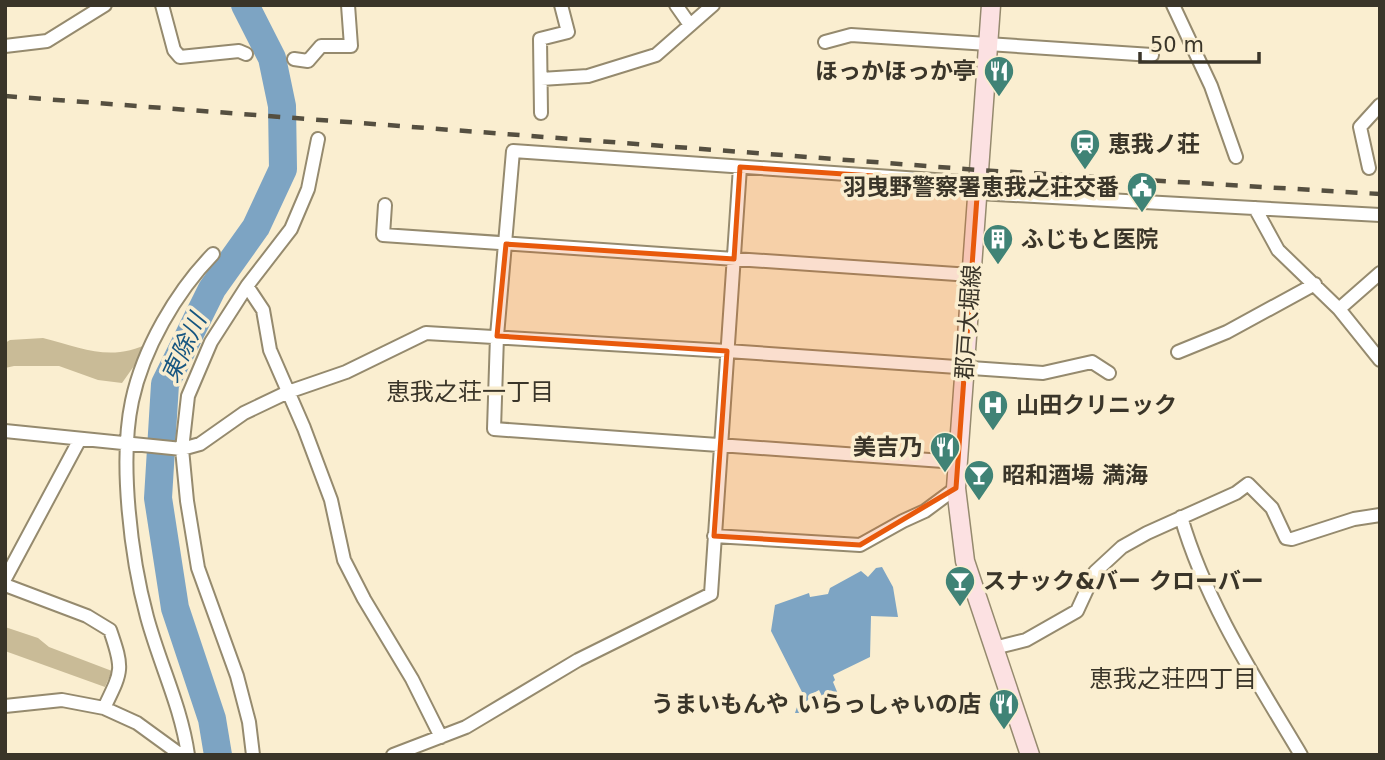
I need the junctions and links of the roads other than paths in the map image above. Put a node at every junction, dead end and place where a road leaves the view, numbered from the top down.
1 (105, 5) edge
2 (162, 5) edge
3 (348, 5) edge
4 (561, 5) edge
5 (676, 5) edge
6 (713, 5) edge
7 (991, 5) edge
8 (1173, 5) edge
9 (690, 25) junction
10 (825, 41) dead end
11 (989, 44) junction
12 (5, 46) edge
13 (246, 54) dead end
14 (1153, 55) dead end
15 (294, 59) dead end
16 (541, 79) junction
17 (1380, 105) edge
18 (541, 113) dead end
19 (318, 139) dead end
20 (1236, 157) dead end
21 (740, 167) junction
22 (1369, 169) dead end
23 (978, 188) junction
24 (385, 205) dead end
25 (1255, 208) junction
26 (1380, 215) edge
27 (506, 244) junction
28 (213, 254) dead end
29 (734, 259) junction
30 (1380, 273) edge
31 (971, 275) junction
32 (1315, 284) junction
33 (247, 286) junction
34 (1339, 309) junction
35 (497, 336) junction
36 (727, 351) junction
37 (1178, 352) dead end
38 (1380, 360) edge
39 (964, 368) junction
40 (1109, 373) dead end
41 (288, 392) junction
42 (5, 431) edge
43 (80, 439) junction
44 (721, 444) junction
45 (128, 448) junction
46 (182, 449) junction
47 (957, 462) junction
48 (956, 488) junction
49 (1380, 515) edge
50 (1181, 517) junction
51 (714, 536) junction
52 (5, 579) edge
53 (5, 584) edge
54 (994, 648) junction
55 (5, 706) edge
56 (104, 708) junction
57 (441, 737) junction
58 (181, 755) edge
59 (188, 755) edge
60 (253, 755) edge
61 (393, 755) edge
62 (1030, 755) edge
63 (1301, 755) edge

1 - 12 street
2 - 13 street
3 - 15 street
4 - 16 street
5 - 9 street
6 - 9 street
7 - 11 main road, 郡戸大堀線
8 - 20 street
9 - 16 street
10 - 11 street
11 - 14 street
11 - 23 main road, 郡戸大堀線
16 - 18 street
17 - 22 street
19 - 33 street
21 - 23 street
21 - 27 street
21 - 29 street
23 - 25 street
23 - 31 main road, 郡戸大堀線
24 - 27 street
25 - 26 street
25 - 32 street
27 - 29 street
27 - 35 street
28 - 45 street
29 - 31 street
29 - 36 street
30 - 34 street
31 - 39 main road, 郡戸大堀線
32 - 34 street
32 - 37 street
33 - 41 street
33 - 46 street
34 - 38 street
35 - 36 street
35 - 41 street
35 - 44 street
36 - 39 street
36 - 44 street
39 - 40 street
39 - 47 main road, 郡戸大堀線
41 - 46 street
41 - 57 street
42 - 43 street
43 - 45 street
43 - 52 street
44 - 47 street
44 - 51 street
45 - 46 street
45 - 59 street
46 - 60 street
47 - 48 main road, 郡戸大堀線
48 - 51 street
48 - 54 main road, 郡戸大堀線
49 - 50 street
50 - 54 street
50 - 63 street
51 - 57 street
53 - 56 street
54 - 62 main road, 郡戸大堀線
55 - 56 street
56 - 58 street
57 - 61 street

